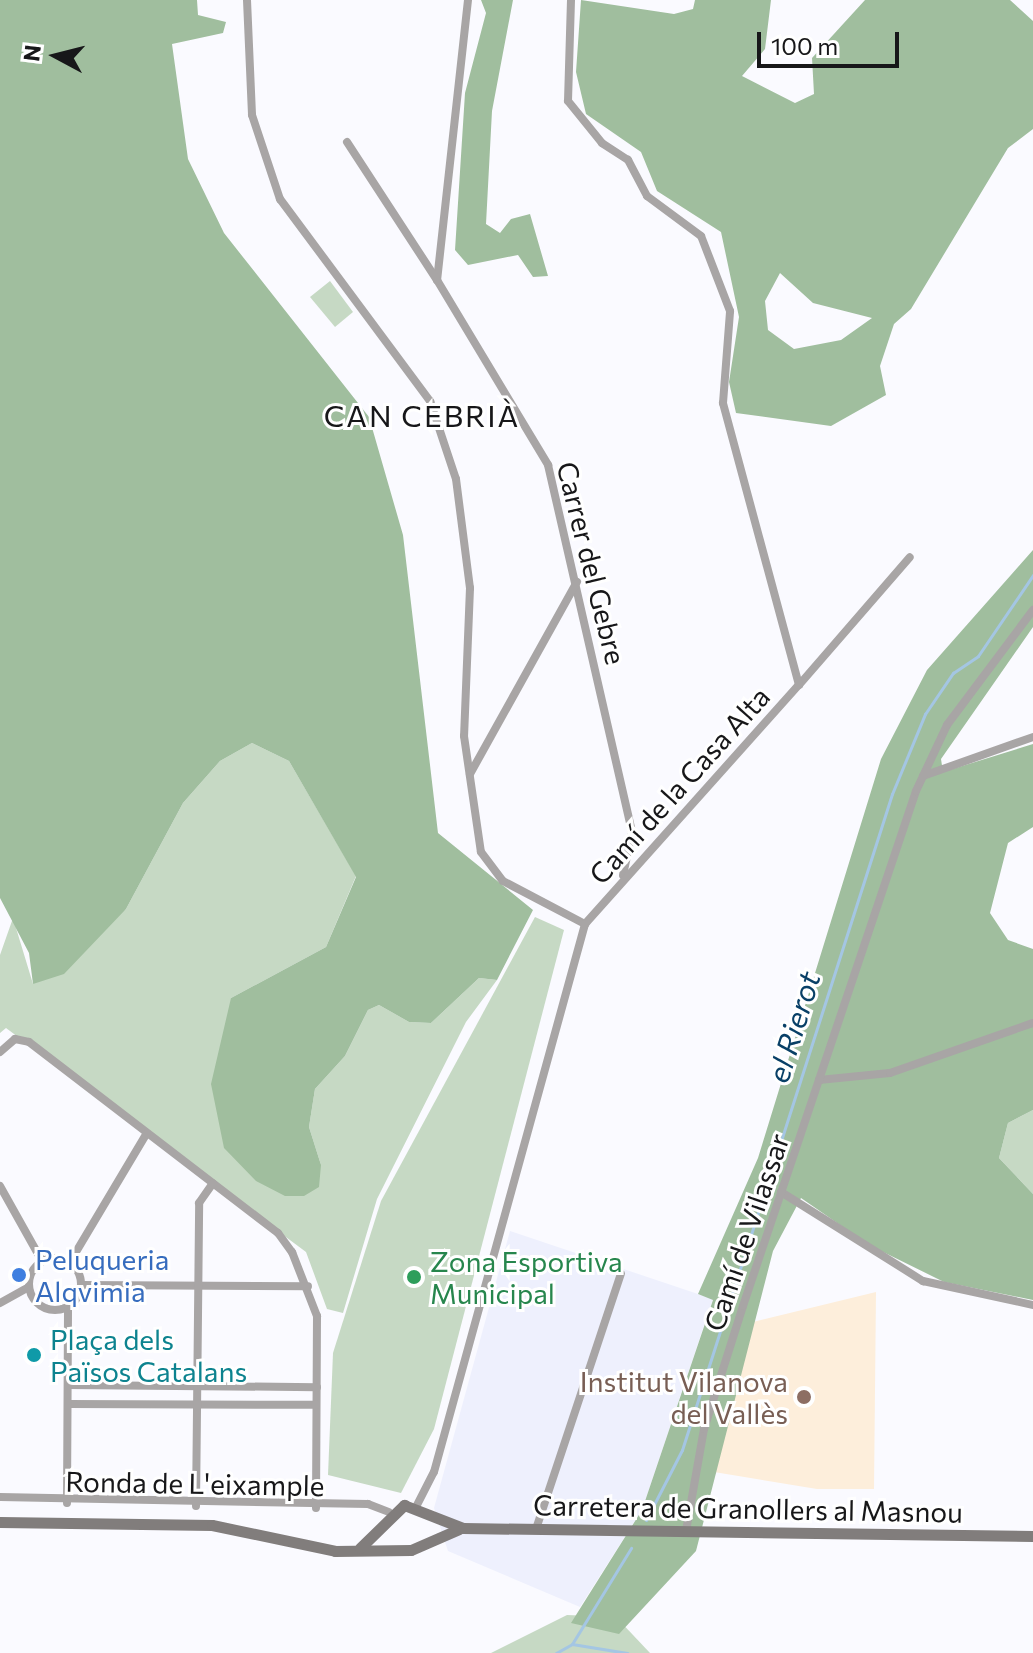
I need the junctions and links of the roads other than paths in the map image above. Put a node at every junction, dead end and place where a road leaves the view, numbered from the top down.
1 (247, 0) edge
2 (468, 0) edge
3 (571, 0) edge
4 (347, 142) dead end
5 (437, 280) junction
6 (910, 557) dead end
7 (577, 582) junction
8 (1033, 610) edge
9 (799, 685) junction
10 (1033, 737) edge
11 (470, 775) junction
12 (923, 776) junction
13 (621, 880) junction
14 (585, 924) junction
15 (1033, 1023) edge
16 (0, 1052) edge
17 (819, 1080) junction
18 (147, 1133) junction
19 (213, 1183) junction
20 (0, 1186) edge
21 (781, 1192) junction
22 (42, 1261) junction
23 (70, 1262) junction
24 (621, 1274) dead end
25 (81, 1285) junction
26 (198, 1285) junction
27 (308, 1286) junction
28 (29, 1287) junction
29 (0, 1303) edge
30 (1033, 1305) edge
31 (68, 1306) junction
32 (68, 1385) junction
33 (196, 1386) junction
34 (317, 1387) junction
35 (68, 1404) junction
36 (196, 1404) junction
37 (316, 1405) junction
38 (0, 1497) edge
39 (67, 1503) junction
40 (196, 1506) junction
41 (316, 1508) junction
42 (420, 1511) junction
43 (387, 1517) junction
44 (0, 1520) edge
45 (463, 1528) junction
46 (536, 1529) junction
47 (686, 1531) junction
48 (1033, 1536) edge
49 (426, 1539) junction
50 (394, 1547) junction
51 (360, 1548) junction

1 - 11 street
2 - 5 street
3 - 9 street, Camí de la Casa Alta
4 - 5 street, Carrer del Gebre
5 - 7 street, Carrer del Gebre
6 - 9 street
7 - 11 street
7 - 13 street, Carrer del Gebre
8 - 12 street, Camí de Vilassar
9 - 13 street, Camí de la Casa Alta
10 - 12 street
11 - 14 street
12 - 17 street, Camí de Vilassar
13 - 14 street, Camí de la Casa Alta
14 - 42 street, Camí de la Casa Alta
15 - 17 street
16 - 18 street
17 - 21 street, Camí de Vilassar
18 - 19 street
18 - 23 street
19 - 26 street
19 - 27 street
20 - 22 street
21 - 30 street
21 - 47 street, Camí de Vilassar
22 - 23 street
22 - 28 street
23 - 25 street
24 - 46 street
25 - 26 street
25 - 31 street
26 - 27 street
26 - 33 street
27 - 34 street
28 - 29 street
28 - 31 street
31 - 32 street
32 - 33 street
32 - 35 street
33 - 34 street
33 - 36 street
34 - 37 street
35 - 36 street
35 - 39 street
36 - 37 street
36 - 40 street
37 - 41 street
38 - 39 street, Ronda de L'eixample
39 - 40 street, Ronda de L'eixample
40 - 41 street, Ronda de L'eixample
41 - 43 street, Ronda de L'eixample
42 - 43 main road
42 - 45 main road, Carretera de Granollers al Masnou
42 - 49 main road
43 - 50 main road
43 - 51 main road
44 - 51 main road
45 - 46 main road, Carretera de Granollers al Masnou
45 - 49 main road, Carretera de Granollers al Masnou
46 - 47 main road, Carretera de Granollers al Masnou
47 - 48 main road, Carretera de Granollers al Masnou
49 - 50 main road, Carretera de Granollers al Masnou
50 - 51 main road

